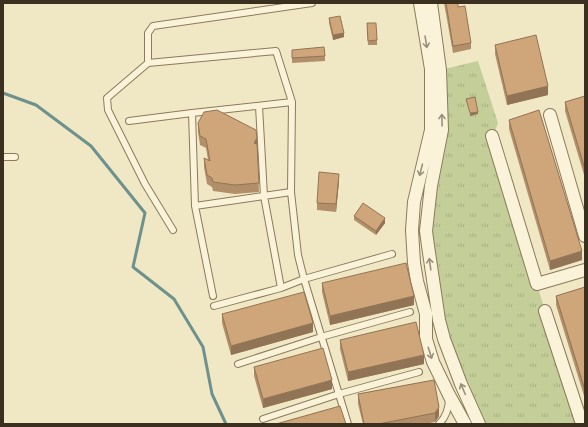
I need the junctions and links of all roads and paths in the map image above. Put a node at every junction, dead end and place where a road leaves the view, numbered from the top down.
1 (312, 3) edge
2 (420, 3) edge
3 (431, 3) edge
4 (148, 62) junction
5 (292, 102) junction
6 (259, 106) junction
7 (192, 113) junction
8 (550, 115) dead end
9 (129, 121) dead end
10 (492, 136) dead end
11 (3, 157) edge
12 (15, 157) dead end
13 (431, 186) junction
14 (416, 190) junction
15 (291, 192) junction
16 (264, 196) junction
17 (195, 206) junction
18 (173, 230) dead end
19 (585, 236) edge
20 (392, 254) dead end
21 (585, 270) edge
22 (304, 279) junction
23 (281, 288) junction
24 (213, 296) dead end
25 (214, 306) dead end
26 (545, 311) dead end
27 (410, 312) dead end
28 (440, 324) junction
29 (426, 328) junction
30 (321, 337) junction
31 (238, 364) dead end
32 (419, 372) dead end
33 (339, 394) junction
34 (449, 395) junction
35 (263, 419) dead end
36 (348, 424) edge
37 (439, 424) edge
38 (466, 424) edge
39 (480, 424) edge
40 (582, 424) edge

1 - 4 lane
2 -> 14 street
13 -> 3 street
4 - 5 lane
4 - 18 lane
5 - 6 lane
5 - 15 lane
6 - 7 lane
6 - 16 lane
7 - 9 lane
7 - 17 lane
8 - 19 street
10 - 21 street
11 - 12 lane
13 - 14 street
28 -> 13 street
14 - 29 street
15 - 16 lane
15 - 22 lane
16 - 17 lane
16 - 23 lane
17 - 24 lane
20 - 22 lane
22 - 23 lane
22 - 30 lane
23 - 25 lane
26 - 40 street
27 - 30 lane
28 - 29 street
39 -> 28 street
29 -> 34 street
30 - 31 lane
30 - 33 lane
32 - 33 lane
33 - 35 lane
33 - 36 lane
34 - 37 lane
34 - 38 street

